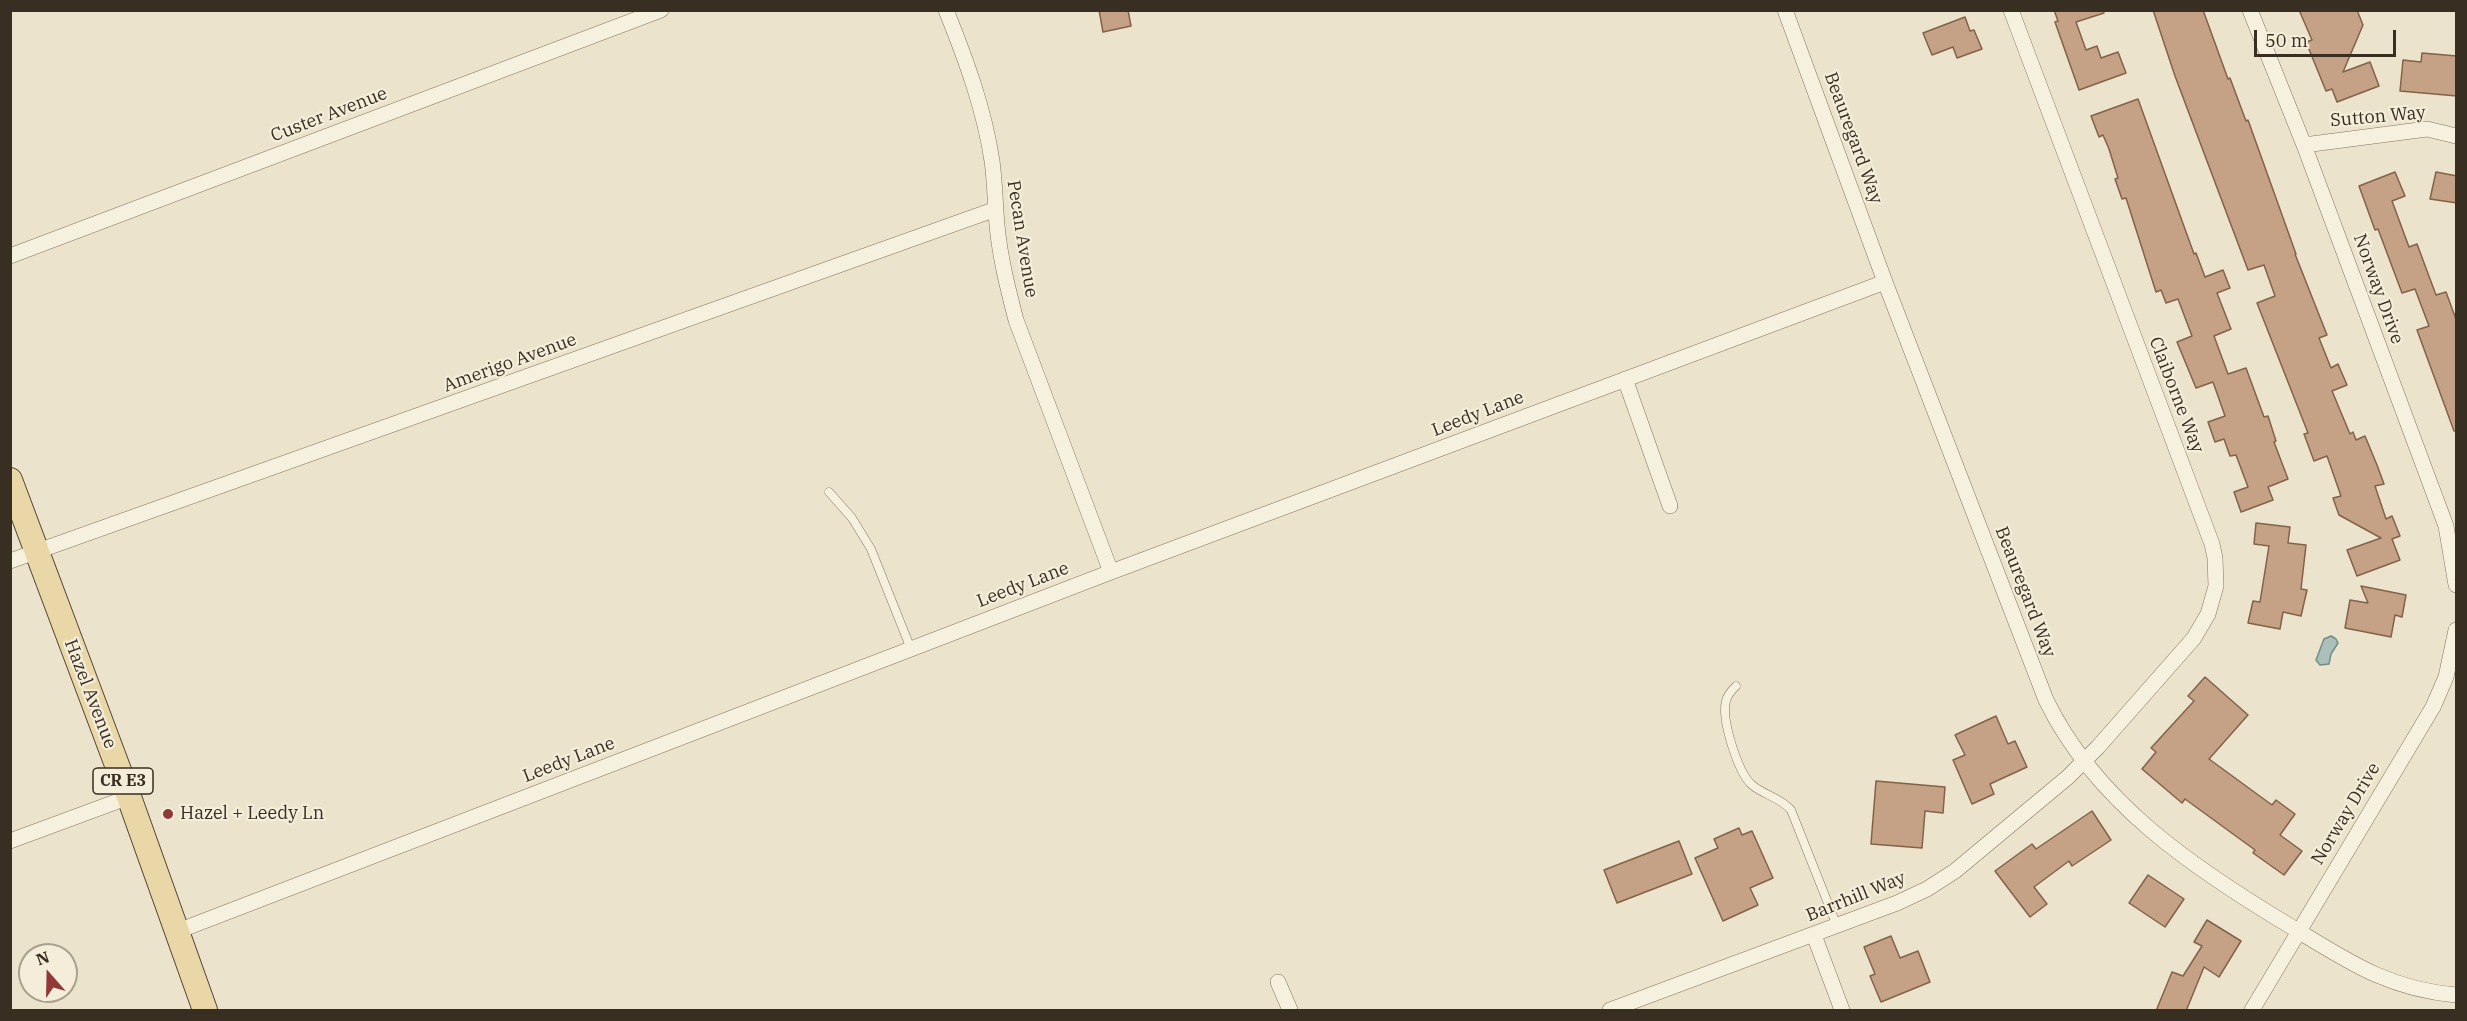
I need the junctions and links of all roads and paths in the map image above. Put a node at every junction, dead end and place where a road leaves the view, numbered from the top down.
1 (661, 10) edge
2 (946, 10) edge
3 (1785, 10) edge
4 (2011, 10) edge
5 (2250, 10) edge
6 (2457, 136) edge
7 (2304, 145) junction
8 (996, 209) junction
9 (10, 256) edge
10 (1885, 282) junction
11 (1625, 379) junction
12 (10, 480) edge
13 (829, 492) dead end
14 (1670, 506) dead end
15 (37, 552) junction
16 (2454, 552) edge
17 (10, 561) edge
18 (1111, 572) junction
19 (2457, 585) edge
20 (2457, 630) edge
21 (911, 649) junction
22 (1736, 686) dead end
23 (2083, 762) junction
24 (129, 797) junction
25 (10, 841) edge
26 (1837, 926) junction
27 (178, 931) junction
28 (2299, 932) junction
29 (1814, 935) junction
30 (1278, 982) dead end
31 (2457, 995) edge
32 (205, 1011) edge
33 (1290, 1011) edge
34 (1610, 1011) edge
35 (1842, 1011) edge
36 (2252, 1011) edge

1 - 9 street, Custer Avenue
2 - 8 street, Pecan Avenue
3 - 10 street, Beauregard Way
4 - 23 street, Claiborne Way
5 - 7 street, Norway Drive
6 - 7 street, Sutton Way
7 - 16 street, Norway Drive
8 - 15 street, Amerigo Avenue
8 - 18 street, Pecan Avenue
10 - 11 street, Leedy Lane
10 - 23 street, Beauregard Way
11 - 14 street
11 - 18 street, Leedy Lane
12 - 15 main road, Hazel Avenue / CR E3
13 - 21 lane
15 - 17 street, Amerigo Avenue
15 - 24 main road, Hazel Avenue / CR E3
16 - 19 street, Norway Drive
18 - 21 street, Leedy Lane
20 - 28 street, Norway Drive
21 - 27 street, Leedy Lane
22 - 26 lane
23 - 26 street, Barrhill Way
23 - 28 street, Beauregard Way
24 - 25 street
24 - 27 main road, Hazel Avenue / CR E3
26 - 29 street, Barrhill Way
27 - 32 main road, Hazel Avenue / CR E3
28 - 31 street, Beauregard Way
28 - 36 street, Norway Drive
29 - 34 street, Barrhill Way
29 - 35 street
30 - 33 street

